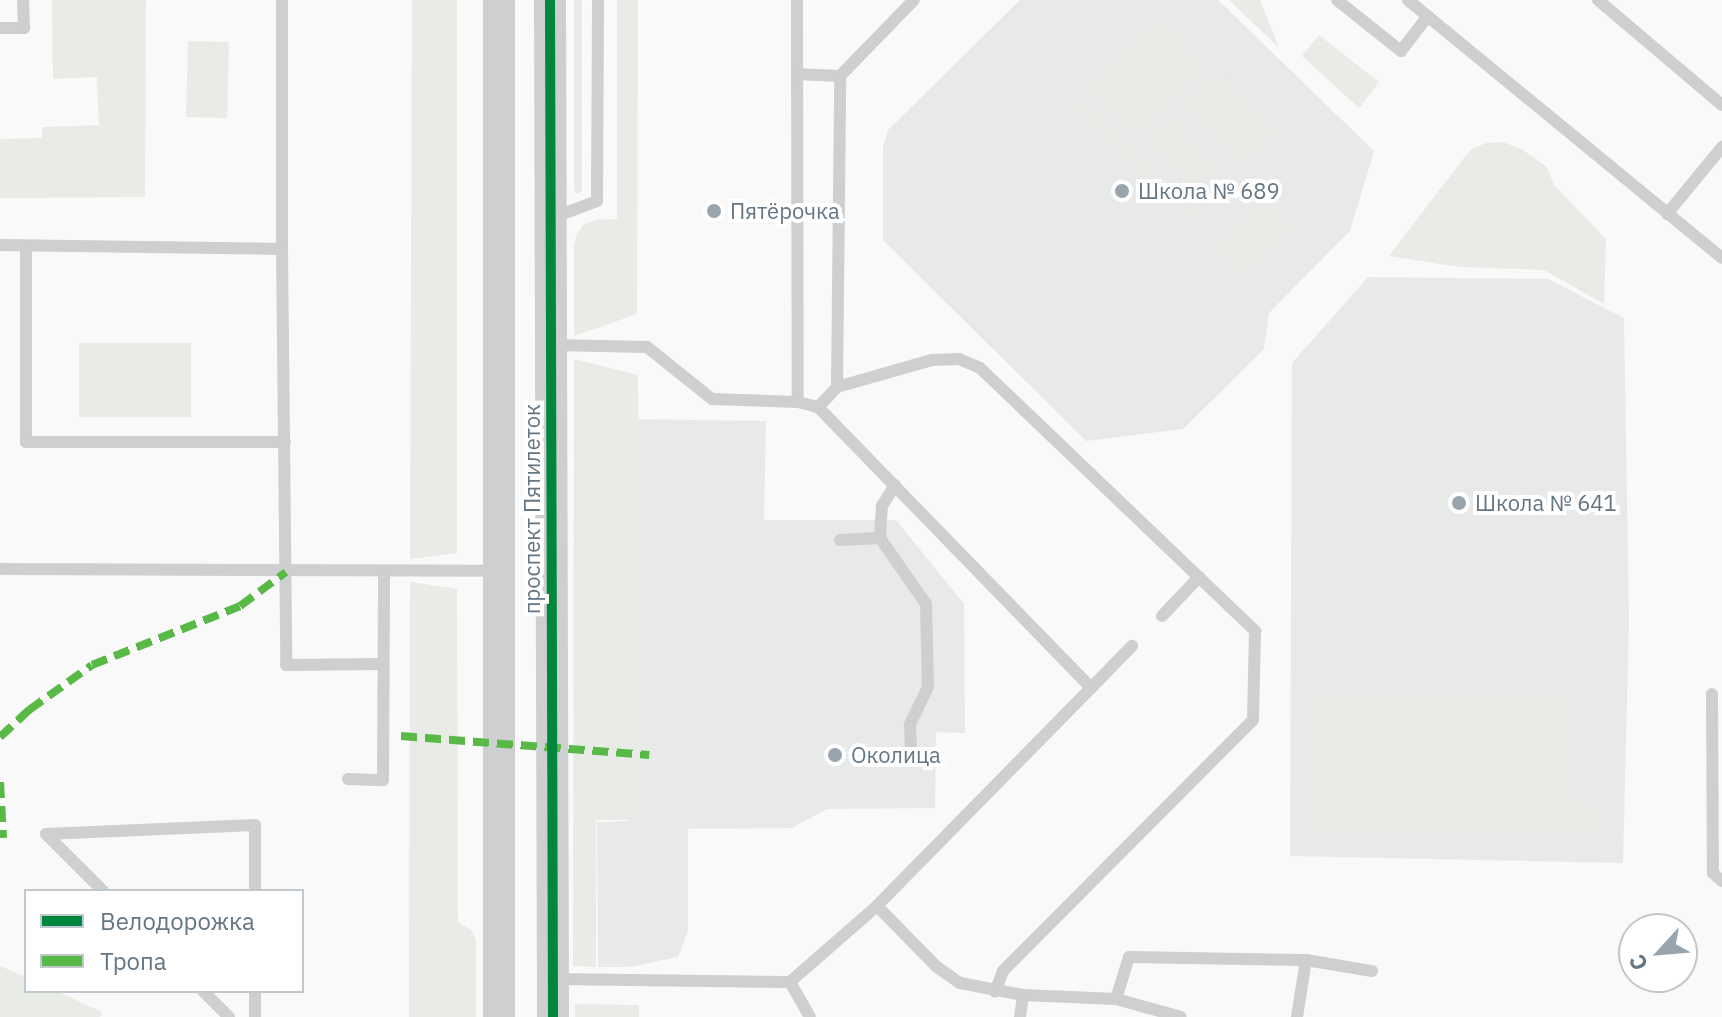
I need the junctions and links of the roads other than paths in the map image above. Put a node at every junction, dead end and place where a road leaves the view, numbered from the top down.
1 (23, 0) edge
2 (282, 0) edge
3 (499, 0) edge
4 (550, 0) edge
5 (598, 0) edge
6 (797, 0) edge
7 (914, 0) edge
8 (1337, 0) edge
9 (1408, 0) edge
10 (1598, 0) edge
11 (1428, 16) junction
12 (0, 28) edge
13 (797, 74) junction
14 (840, 76) junction
15 (1722, 105) edge
16 (1722, 147) edge
17 (1667, 214) junction
18 (552, 218) junction
19 (0, 245) edge
20 (26, 246) junction
21 (282, 249) junction
22 (1722, 258) edge
23 (552, 345) junction
24 (837, 387) junction
25 (798, 402) junction
26 (818, 407) junction
27 (285, 442) junction
28 (895, 485) junction
29 (880, 538) junction
30 (840, 540) dead end
31 (0, 569) edge
32 (384, 571) junction
33 (499, 571) junction
34 (286, 572) junction
35 (1199, 577) junction
36 (1162, 616) dead end
37 (1132, 646) dead end
38 (383, 664) junction
39 (1091, 688) junction
40 (1712, 694) dead end
41 (911, 760) dead end
42 (348, 779) dead end
43 (1722, 881) edge
44 (101, 889) edge
45 (255, 889) edge
46 (877, 906) junction
47 (1306, 960) junction
48 (1372, 971) dead end
49 (553, 979) junction
50 (790, 982) junction
51 (995, 992) junction
52 (205, 993) edge
53 (255, 993) edge
54 (1023, 995) junction
55 (1116, 999) junction
56 (229, 1017) edge
57 (255, 1017) edge
58 (499, 1017) edge
59 (553, 1017) edge
60 (810, 1017) edge
61 (1020, 1017) edge
62 (1181, 1017) edge
63 (1297, 1017) edge

1 - 12 lane
2 - 21 lane
3 - 33 street, проспект Пятилеток
4 - 18 street, проспект Пятилеток
5 - 18 lane
6 - 13 lane
7 - 14 lane
8 - 11 lane
9 - 11 lane
10 - 15 lane
11 - 17 lane
13 - 14 lane
13 - 25 lane
14 - 24 lane
16 - 17 lane
17 - 22 lane
18 - 23 street, проспект Пятилеток
19 - 20 lane
20 - 21 lane
20 - 27 lane
21 - 27 lane
23 - 25 lane
23 - 49 street, проспект Пятилеток
24 - 26 lane
24 - 35 lane
25 - 26 lane
26 - 28 lane
27 - 34 lane
28 - 29 lane
28 - 39 lane
29 - 30 lane
29 - 41 lane
31 - 34 lane
32 - 33 lane
32 - 34 lane
32 - 38 lane
33 - 58 street, проспект Пятилеток
34 - 38 lane
35 - 36 lane
35 - 51 lane
37 - 39 lane
38 - 42 lane
39 - 46 lane
40 - 43 lane
44 - 45 lane
46 - 50 lane
46 - 51 lane
47 - 48 lane
47 - 55 lane
47 - 63 lane
49 - 50 lane
49 - 59 street, проспект Пятилеток
50 - 60 lane
51 - 54 lane
52 - 56 lane
53 - 57 lane
54 - 55 lane
54 - 61 lane
55 - 62 lane

